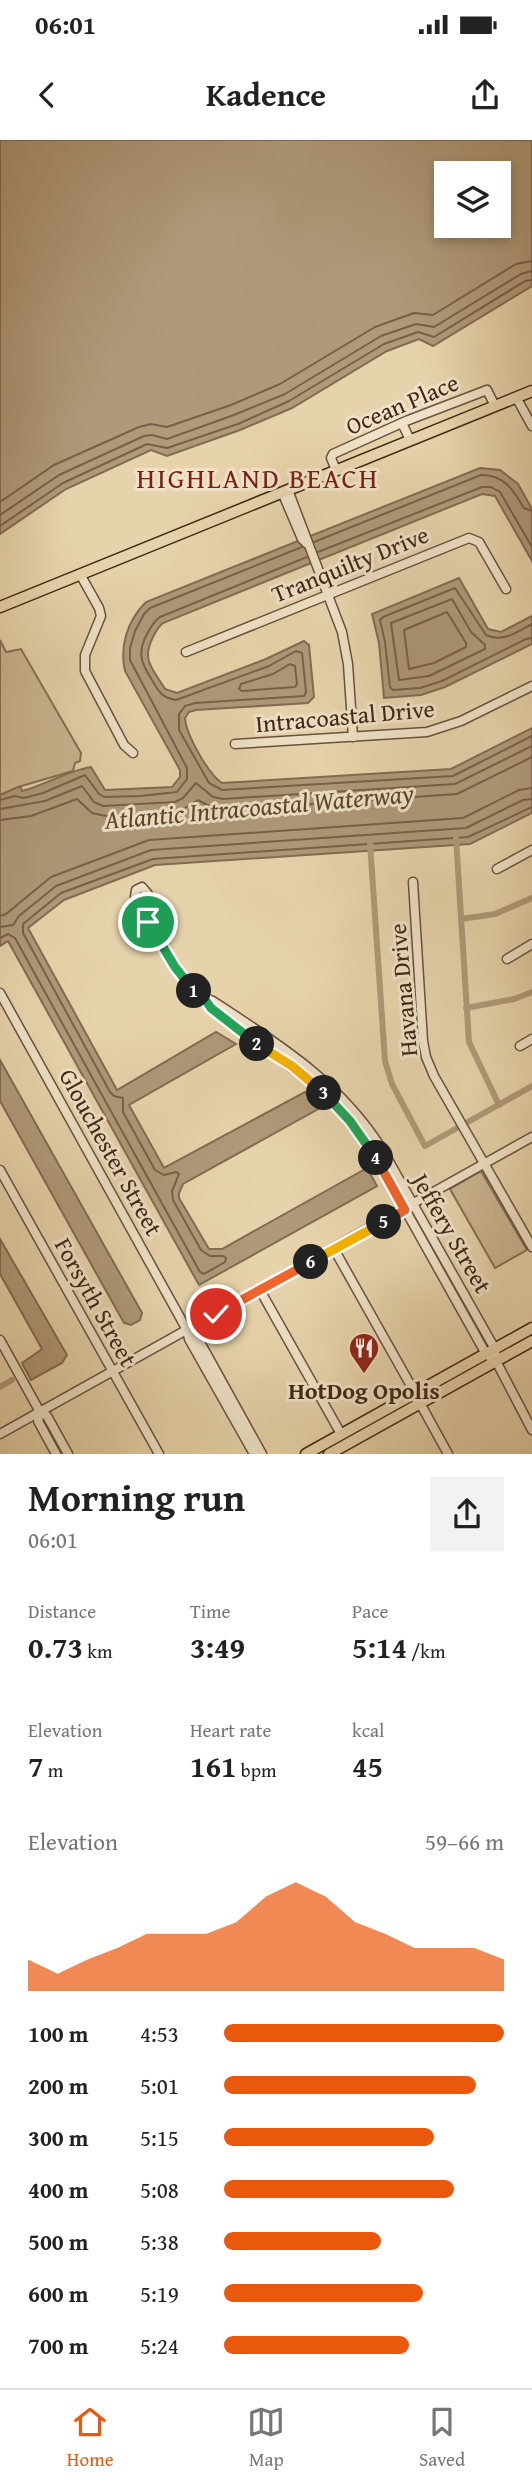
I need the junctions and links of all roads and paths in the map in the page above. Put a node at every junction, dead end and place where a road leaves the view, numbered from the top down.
1 (532, 391) edge
2 (516, 397) junction
3 (495, 405) junction
4 (412, 418) junction
5 (401, 423) junction
6 (532, 426) edge
7 (415, 438) junction
8 (336, 470) junction
9 (285, 491) junction
10 (80, 575) junction
11 (506, 589) dead end
12 (328, 594) junction
13 (0, 607) edge
14 (186, 652) dead end
15 (532, 686) edge
16 (353, 737) junction
17 (235, 744) dead end
18 (133, 753) dead end
19 (532, 850) edge
20 (497, 869) dead end
21 (413, 882) dead end
22 (142, 909) dead end
23 (532, 944) edge
24 (507, 959) dead end
25 (0, 993) edge
26 (204, 998) junction
27 (532, 1039) edge
28 (520, 1046) dead end
29 (366, 1125) junction
30 (358, 1131) junction
31 (532, 1138) edge
32 (484, 1164) junction
33 (0, 1170) edge
34 (414, 1205) junction
35 (405, 1210) junction
36 (532, 1245) edge
37 (334, 1249) junction
38 (260, 1290) junction
39 (473, 1311) junction
40 (464, 1316) junction
41 (532, 1328) edge
42 (187, 1330) junction
43 (0, 1340) edge
44 (532, 1341) edge
45 (490, 1352) junction
46 (496, 1361) junction
47 (113, 1371) junction
48 (415, 1393) junction
49 (420, 1403) junction
50 (40, 1412) junction
51 (240, 1421) junction
52 (532, 1430) edge
53 (0, 1434) edge
54 (347, 1443) edge
55 (56, 1454) edge
56 (68, 1454) edge
57 (159, 1454) edge
58 (254, 1454) edge
59 (262, 1454) edge
60 (306, 1454) edge
61 (329, 1454) edge
62 (448, 1454) edge

1 - 2 main road
2 - 3 main road
2 - 6 street
3 - 4 street, Ocean Place
3 - 7 main road
4 - 5 street, Ocean Place
4 - 7 street
5 - 7 street
5 - 8 street, Ocean Place
7 - 8 main road
8 - 9 main road
9 - 10 main road
9 - 12 street
10 - 13 main road
10 - 18 street
11 - 12 street, Tranquilty Drive
12 - 14 street, Tranquilty Drive
12 - 16 street
15 - 16 street, Intracoastal Drive
16 - 17 street, Intracoastal Drive
19 - 20 street
21 - 32 street, Havana Drive
22 - 26 street, Jeffery Street
23 - 24 street
25 - 42 street, Glouchester Street
26 - 29 street, Jeffery Street
26 - 30 street, Jeffery Street
27 - 28 street
29 - 30 street
29 - 34 street, Jeffery Street
30 - 35 street, Jeffery Street
31 - 32 street
32 - 34 street
32 - 36 street, Havana Drive
33 - 47 street, Forsyth Street
34 - 35 street
34 - 39 street, Jeffery Street
35 - 37 street
35 - 40 street, Jeffery Street
37 - 38 street
37 - 48 street
38 - 42 street
38 - 54 street
39 - 40 street
39 - 45 street, Jeffery Street
40 - 45 street, Jeffery Street
41 - 45 main road
42 - 47 street
42 - 51 street, Glouchester Street
43 - 50 street
44 - 46 main road
45 - 46 street, Jeffery Street
45 - 48 main road
46 - 49 main road
46 - 52 street, Jeffery Street
47 - 50 street
47 - 57 street, Forsyth Street
48 - 54 main road
49 - 54 main road
49 - 62 street
50 - 53 street
50 - 55 street
50 - 56 street
51 - 58 street, Glouchester Street
51 - 59 street, Glouchester Street
54 - 60 main road
54 - 61 main road

